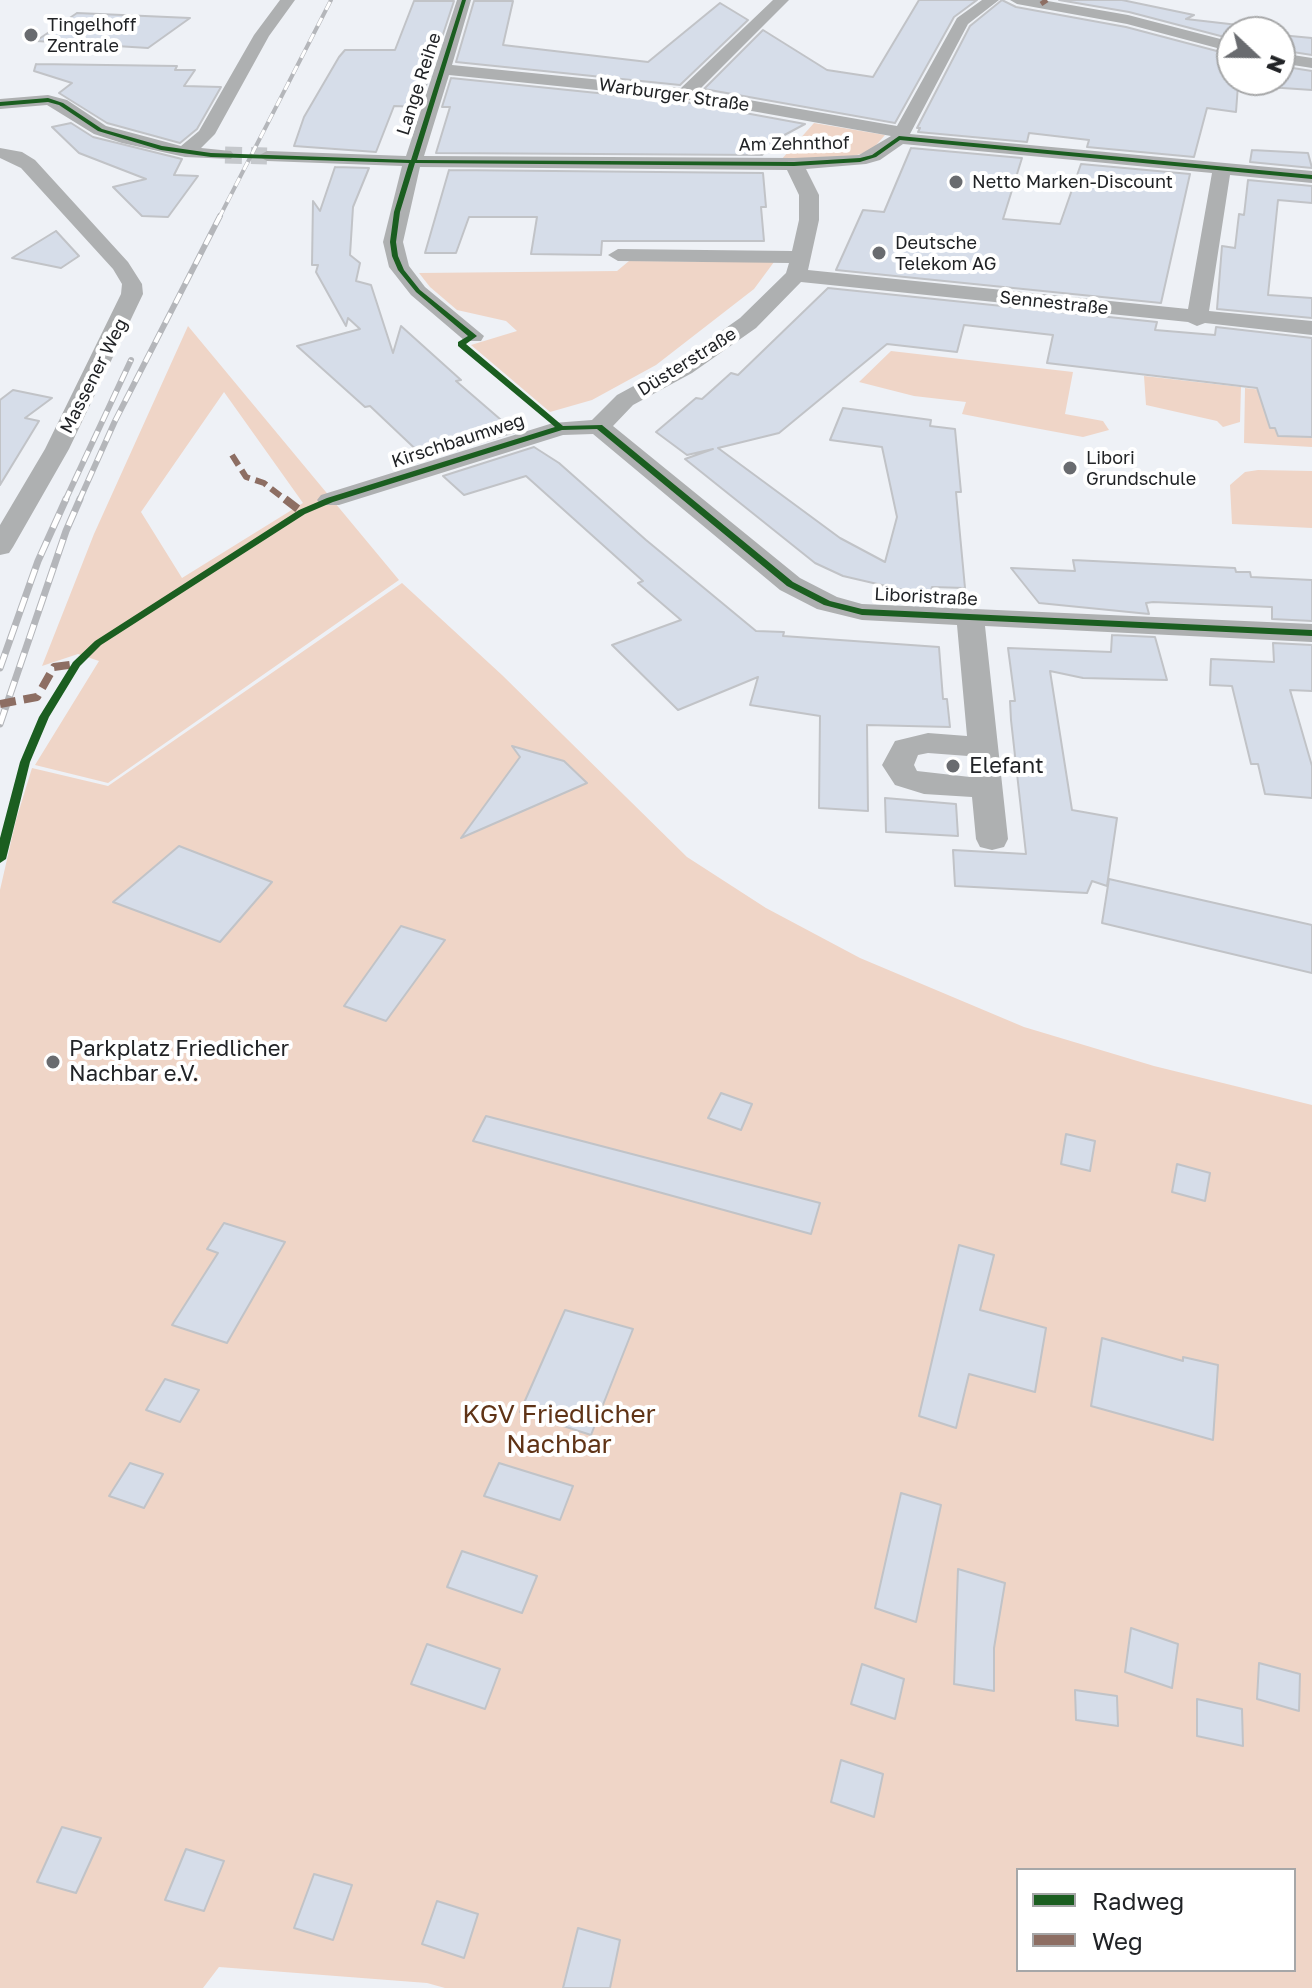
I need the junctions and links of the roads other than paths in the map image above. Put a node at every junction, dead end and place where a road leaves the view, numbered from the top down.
1 (288, 0) edge
2 (464, 0) edge
3 (782, 0) edge
4 (992, 0) edge
5 (1017, 0) edge
6 (1044, 2) edge
7 (1216, 43) edge
8 (444, 70) junction
9 (685, 94) junction
10 (0, 104) edge
11 (900, 135) junction
12 (185, 152) junction
13 (0, 153) edge
14 (225, 155) tunnel mouth
15 (267, 156) tunnel mouth
16 (413, 162) junction
17 (794, 164) junction
18 (1222, 167) junction
19 (1312, 177) edge
20 (618, 255) dead end
21 (798, 266) junction
22 (1197, 319) junction
23 (1312, 328) edge
24 (473, 336) dead end
25 (599, 427) junction
26 (330, 500) dead end
27 (0, 547) edge
28 (970, 617) junction
29 (1312, 633) edge
30 (983, 747) junction
31 (987, 788) junction
32 (992, 839) dead end

1 - 12 street
2 - 8 street, Lange Reihe
3 - 9 street
4 - 11 street
5 - 6 street
6 - 7 street
8 - 9 street, Warburger Straße
8 - 16 street, Lange Reihe
9 - 11 street, Warburger Straße
10 - 12 street
11 - 17 street, Am Zehnthof
11 - 18 street
12 - 14 street
13 - 27 street, Massener Weg
15 - 16 street, Am Zehnthof
16 - 17 street, Am Zehnthof
16 - 24 street, Lange Reihe
17 - 21 street
18 - 19 street
18 - 22 street
20 - 21 street
21 - 22 street, Sennestraße
21 - 25 street, Düsterstraße
22 - 23 street, Sennestraße
25 - 26 street, Kirschbaumweg
25 - 28 street, Liboristraße
28 - 29 street, Liboristraße
28 - 30 street, Liboristraße
30 - 31 street, Liboristraße
30 - 31 street
31 - 32 street, Liboristraße

